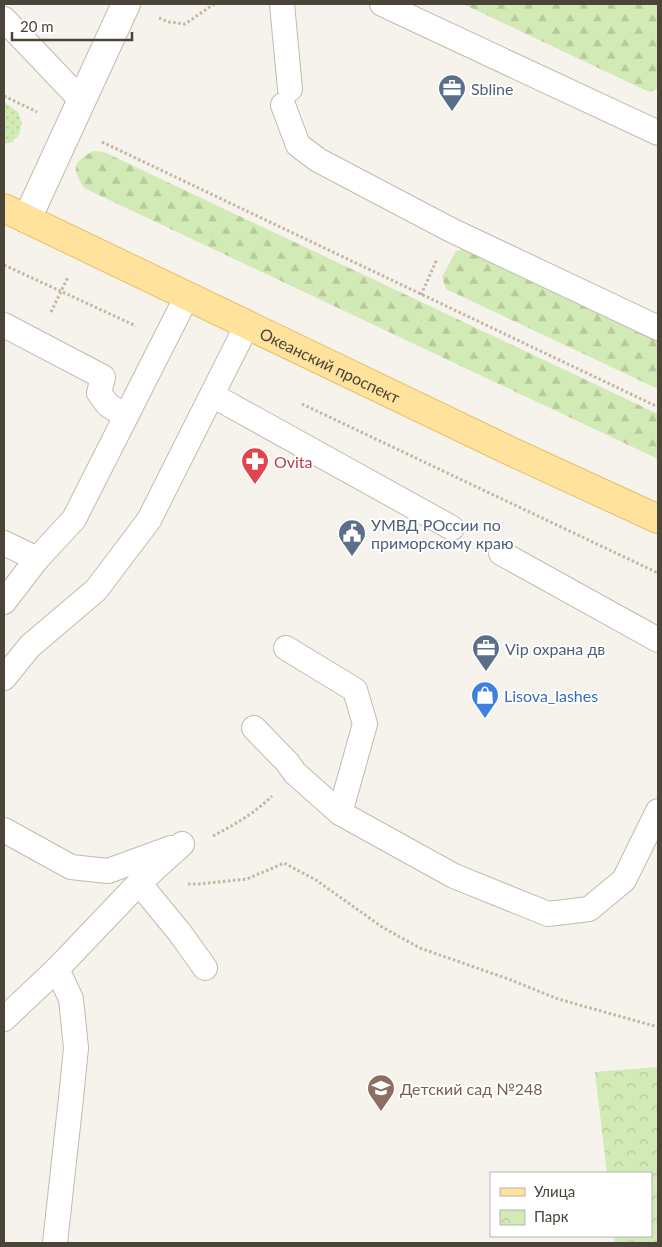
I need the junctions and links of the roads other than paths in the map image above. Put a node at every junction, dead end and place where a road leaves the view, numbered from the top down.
1 (126, 4) edge
2 (282, 4) edge
3 (382, 4) edge
4 (4, 19) edge
5 (81, 100) junction
6 (658, 133) edge
7 (15, 214) edge
8 (186, 296) junction
9 (4, 325) edge
10 (247, 325) junction
11 (658, 328) edge
12 (212, 395) junction
13 (126, 416) junction
14 (658, 519) edge
15 (452, 528) dead end
16 (4, 543) edge
17 (501, 553) dead end
18 (36, 559) junction
19 (12, 581) edge
20 (4, 602) edge
21 (658, 640) edge
22 (286, 648) dead end
23 (4, 678) edge
24 (254, 728) dead end
25 (658, 810) edge
26 (340, 813) junction
27 (4, 830) edge
28 (658, 845) edge
29 (624, 880) junction
30 (139, 882) junction
31 (206, 968) dead end
32 (57, 969) junction
33 (4, 1019) edge
34 (55, 1243) edge

1 - 5 street
2 - 11 lane
3 - 6 lane
4 - 5 lane
5 - 7 street
7 - 8 main road, Океанский проспект
8 - 10 main road, Океанский проспект
8 - 13 lane
9 - 13 lane
10 - 12 lane
10 - 14 main road, Океанский проспект
12 - 15 lane
12 - 23 lane
13 - 18 lane
16 - 18 lane
17 - 21 lane
18 - 19 lane
19 - 20 lane
22 - 26 lane
24 - 26 lane
25 - 29 lane
26 - 29 lane
27 - 30 lane
28 - 29 lane
30 - 31 lane
30 - 32 lane
32 - 33 lane
32 - 34 lane

